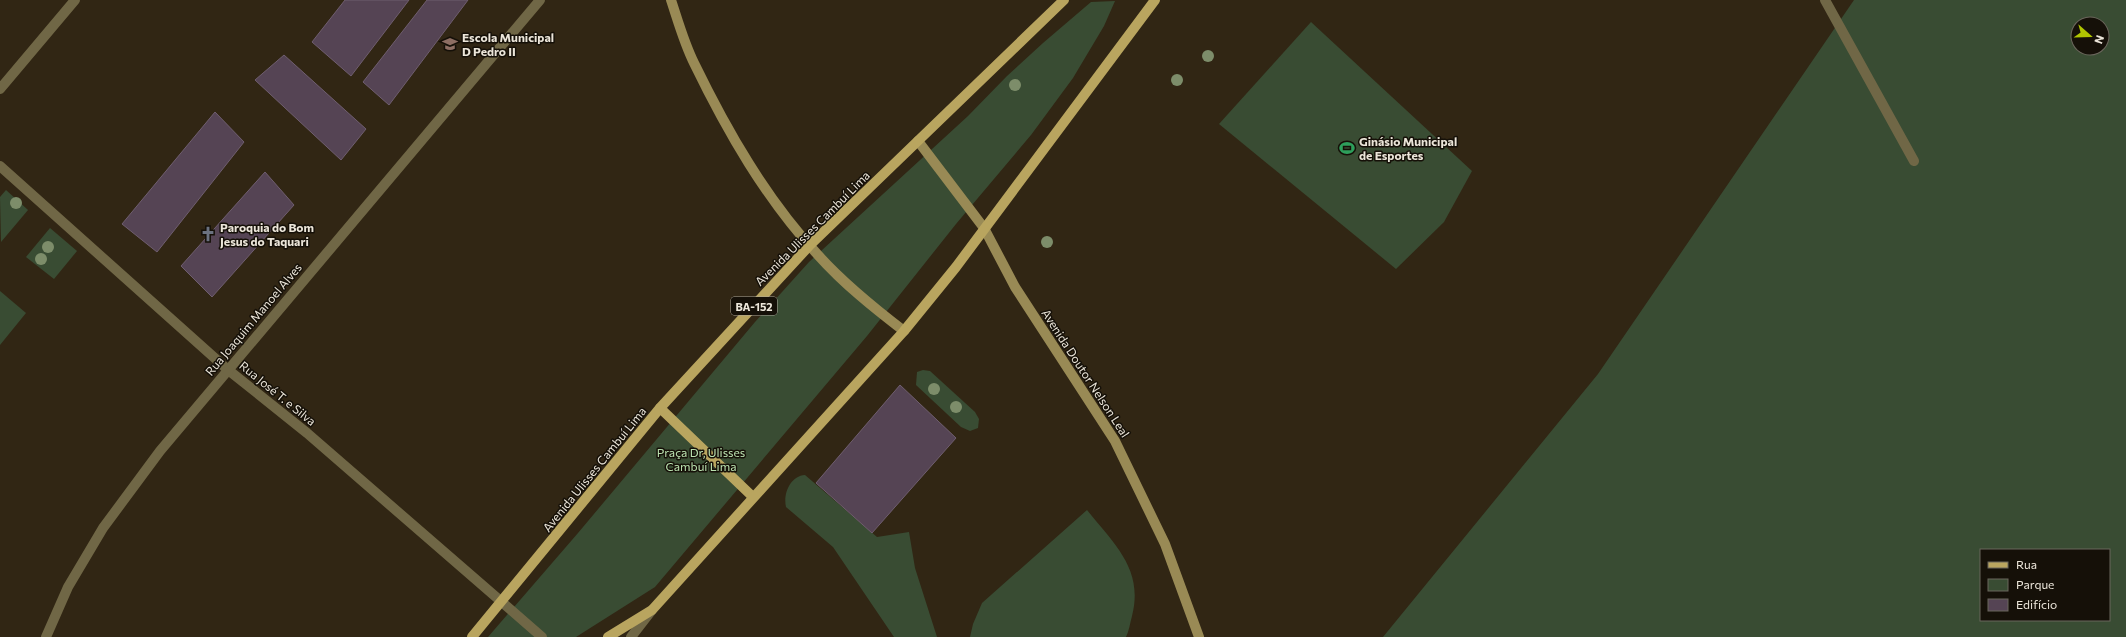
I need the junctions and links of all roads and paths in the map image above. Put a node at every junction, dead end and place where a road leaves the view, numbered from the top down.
1 (75, 0) edge
2 (540, 0) edge
3 (671, 0) edge
4 (1064, 0) edge
5 (1155, 0) edge
6 (1825, 0) edge
7 (0, 89) edge
8 (918, 141) junction
9 (1914, 161) dead end
10 (0, 166) edge
11 (984, 228) junction
12 (809, 246) junction
13 (904, 331) junction
14 (227, 369) junction
15 (660, 408) junction
16 (753, 497) junction
17 (502, 601) junction
18 (652, 610) junction
19 (46, 637) edge
20 (472, 637) edge
21 (542, 637) edge
22 (608, 637) edge
23 (631, 637) edge
24 (1198, 637) edge

1 - 7 street
2 - 14 street, Rua Joaquim Manoel Alves
3 - 12 street
4 - 8 main road, Avenida Ulisses Cambuí Lima / BA-152
5 - 11 main road
6 - 9 street
8 - 11 street, Avenida Doutor Nelson Leal
8 - 12 main road, Avenida Ulisses Cambuí Lima / BA-152
10 - 14 street, Rua José T. e Silva
11 - 13 main road
11 - 24 street, Avenida Doutor Nelson Leal
12 - 13 street
12 - 15 main road, Avenida Ulisses Cambuí Lima / BA-152
13 - 16 main road
14 - 17 street, Rua José T. e Silva
14 - 19 street, Rua Joaquim Manoel Alves
15 - 16 main road
15 - 17 main road, Avenida Ulisses Cambuí Lima / BA-152
16 - 18 main road
17 - 20 main road, Avenida Ulisses Cambuí Lima / BA-152
17 - 21 street, Rua José T. e Silva
18 - 22 main road
18 - 23 street

